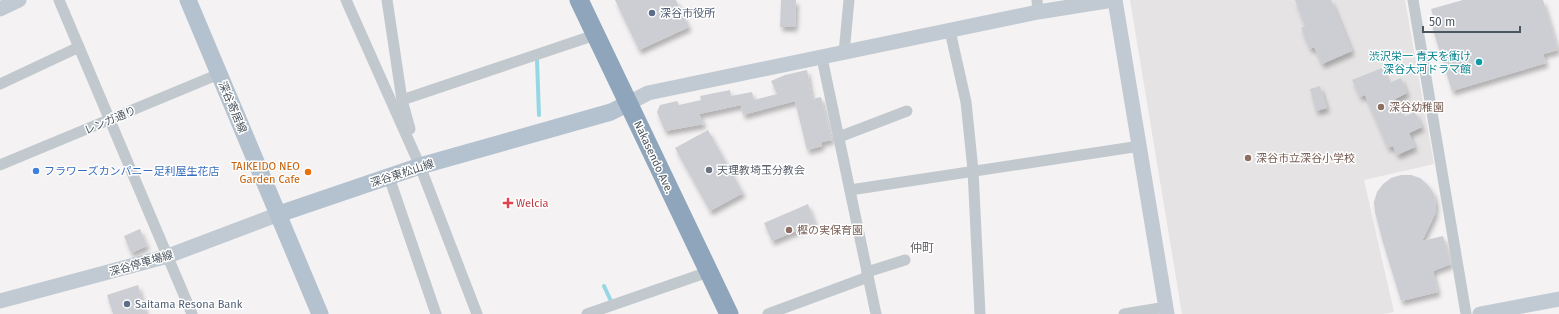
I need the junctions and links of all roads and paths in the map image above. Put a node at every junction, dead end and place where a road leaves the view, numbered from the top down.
1 (18, 0) edge
2 (58, 0) edge
3 (188, 0) edge
4 (346, 0) edge
5 (387, 0) edge
6 (579, 0) edge
7 (849, 0) edge
8 (1114, 0) edge
9 (1413, 0) edge
10 (1038, 6) edge
11 (0, 9) edge
12 (950, 31) junction
13 (595, 35) junction
14 (79, 47) junction
15 (844, 53) junction
16 (822, 58) junction
17 (219, 74) junction
18 (0, 84) edge
19 (402, 100) junction
20 (629, 103) junction
21 (907, 111) dead end
22 (110, 120) junction
23 (838, 137) junction
24 (1140, 146) junction
25 (0, 164) edge
26 (420, 166) junction
27 (973, 170) junction
28 (389, 177) junction
29 (850, 190) junction
30 (279, 214) junction
31 (168, 256) junction
32 (905, 260) dead end
33 (708, 272) junction
34 (868, 274) junction
35 (1559, 299) edge
36 (0, 301) edge
37 (1166, 311) edge
38 (192, 314) edge
39 (320, 314) edge
40 (436, 314) edge
41 (476, 314) edge
42 (588, 314) edge
43 (729, 314) edge
44 (768, 314) edge
45 (876, 314) edge
46 (980, 314) edge
47 (1124, 314) edge
48 (1466, 314) edge
49 (1480, 314) edge

1 - 11 street
2 - 14 street
3 - 17 main road, 深谷寄居線
4 - 26 street
5 - 19 street
6 - 13 highway, Nakasendo Ave.
7 - 15 street
8 - 10 street
8 - 24 street
9 - 48 street
10 - 12 street
12 - 15 street
12 - 27 street
13 - 19 street
13 - 20 highway, Nakasendo Ave.
14 - 18 street
14 - 22 street
15 - 16 street
16 - 20 street
16 - 23 street
17 - 22 street, レンガ通り
17 - 30 main road, 深谷寄居線
19 - 26 street
20 - 26 main road, 深谷東松山線
20 - 33 highway, Nakasendo Ave.
21 - 23 street
22 - 25 street, レンガ通り
22 - 31 street
23 - 29 street
24 - 27 street
24 - 37 street
26 - 28 main road, 深谷東松山線
26 - 41 street
27 - 29 street
27 - 46 street
28 - 30 main road, 深谷東松山線
28 - 40 street
29 - 34 street
30 - 31 street, 深谷停車場線
30 - 39 main road
31 - 36 street, 深谷停車場線
31 - 38 street
32 - 34 street
33 - 42 street
33 - 43 highway, Nakasendo Ave.
34 - 44 street
34 - 45 street
35 - 49 street
37 - 47 street

